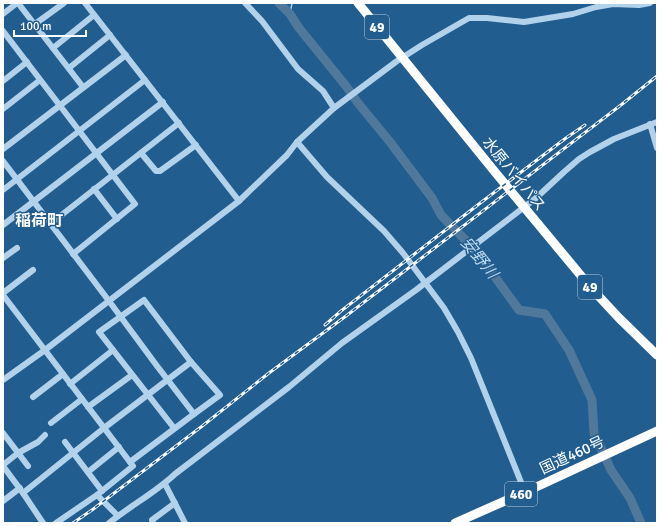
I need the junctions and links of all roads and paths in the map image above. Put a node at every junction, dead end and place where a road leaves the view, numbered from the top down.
1 (18, 3) edge
2 (64, 3) edge
3 (85, 3) edge
4 (245, 3) edge
5 (358, 3) edge
6 (616, 3) edge
7 (650, 3) edge
8 (3, 14) edge
9 (94, 15) junction
10 (35, 24) junction
11 (3, 31) edge
12 (110, 35) junction
13 (8, 38) junction
14 (3, 42) edge
15 (53, 48) junction
16 (126, 55) junction
17 (27, 62) junction
18 (69, 68) junction
19 (40, 80) junction
20 (145, 80) junction
21 (3, 81) edge
22 (83, 87) junction
23 (162, 102) junction
24 (60, 105) junction
25 (337, 106) junction
26 (3, 109) edge
27 (657, 122) edge
28 (179, 123) junction
29 (650, 124) junction
30 (79, 131) junction
31 (297, 142) junction
32 (196, 145) junction
33 (657, 148) edge
34 (3, 149) edge
35 (96, 153) junction
36 (141, 153) junction
37 (3, 161) edge
38 (113, 174) junction
39 (16, 179) junction
40 (94, 189) junction
41 (3, 190) edge
42 (240, 201) junction
43 (33, 202) junction
44 (117, 219) junction
45 (50, 224) junction
46 (3, 225) edge
47 (17, 248) dead end
48 (73, 254) junction
49 (3, 258) edge
50 (33, 270) dead end
51 (3, 294) edge
52 (109, 301) junction
53 (120, 317) junction
54 (45, 350) junction
55 (113, 350) junction
56 (657, 355) edge
57 (191, 362) junction
58 (63, 374) junction
59 (132, 374) junction
60 (3, 380) edge
61 (167, 380) junction
62 (70, 384) junction
63 (147, 394) junction
64 (33, 397) dead end
65 (82, 399) junction
66 (88, 407) junction
67 (194, 414) junction
68 (51, 423) dead end
69 (104, 428) junction
70 (174, 428) junction
71 (657, 431) edge
72 (3, 433) edge
73 (45, 435) dead end
74 (65, 442) dead end
75 (119, 447) junction
76 (18, 453) junction
77 (73, 453) junction
78 (130, 462) junction
79 (3, 466) edge
80 (28, 466) dead end
81 (88, 472) junction
82 (165, 484) junction
83 (22, 491) junction
84 (524, 492) junction
85 (100, 493) junction
86 (3, 501) edge
87 (175, 503) junction
88 (118, 516) junction
89 (43, 523) edge
90 (56, 523) edge
91 (109, 523) edge
92 (153, 523) edge
93 (185, 523) edge
94 (455, 523) edge

1 - 8 street
1 - 10 street
2 - 10 street
3 - 9 street
4 - 25 street
5 - 56 highway, 水原バイパス / 49
6 - 7 street
6 - 25 street
9 - 12 street
9 - 15 street
10 - 15 street
11 - 13 street
12 - 16 street
12 - 18 street
13 - 14 street
13 - 17 street
15 - 18 street
16 - 20 street
16 - 22 street
17 - 19 street
17 - 21 street
18 - 22 street
19 - 24 street
19 - 26 street
20 - 23 street
20 - 30 street
22 - 24 street
23 - 28 street
23 - 35 street
24 - 30 street
24 - 34 street
25 - 31 street
27 - 29 street
28 - 32 street
28 - 36 street
29 - 33 street
29 - 82 street
30 - 35 street
30 - 39 street
31 - 42 street
31 - 84 street
32 - 36 street
32 - 42 street
35 - 38 street
35 - 43 street
36 - 38 street
37 - 39 street
38 - 40 street
38 - 44 street
39 - 41 street
39 - 43 street
40 - 44 street
40 - 45 street
42 - 52 street
43 - 45 street
43 - 46 street
44 - 48 street
45 - 48 street
47 - 49 street
48 - 52 street
50 - 51 street
51 - 54 street
52 - 53 street
52 - 54 street
53 - 55 street
53 - 57 street
53 - 61 street
54 - 58 street
54 - 60 street
55 - 59 street
55 - 62 street
57 - 61 street
57 - 67 street
58 - 62 street
58 - 64 street
59 - 63 street
59 - 66 street
61 - 63 street
61 - 67 street
62 - 65 street
63 - 69 street
63 - 70 street
65 - 66 street
65 - 68 street
66 - 69 street
67 - 70 street
69 - 75 street
69 - 77 street
70 - 78 street
71 - 84 highway, 国道460号 / 460
72 - 76 street
73 - 76 street
74 - 77 street
75 - 78 street
75 - 81 street
76 - 79 street
76 - 80 street
77 - 81 street
77 - 83 street
78 - 85 street
79 - 83 street
81 - 85 street
82 - 87 street
82 - 88 street
83 - 86 street
83 - 89 street
84 - 94 highway, 国道460号 / 460
85 - 88 street
85 - 90 street
87 - 92 street
87 - 93 street
88 - 91 street

